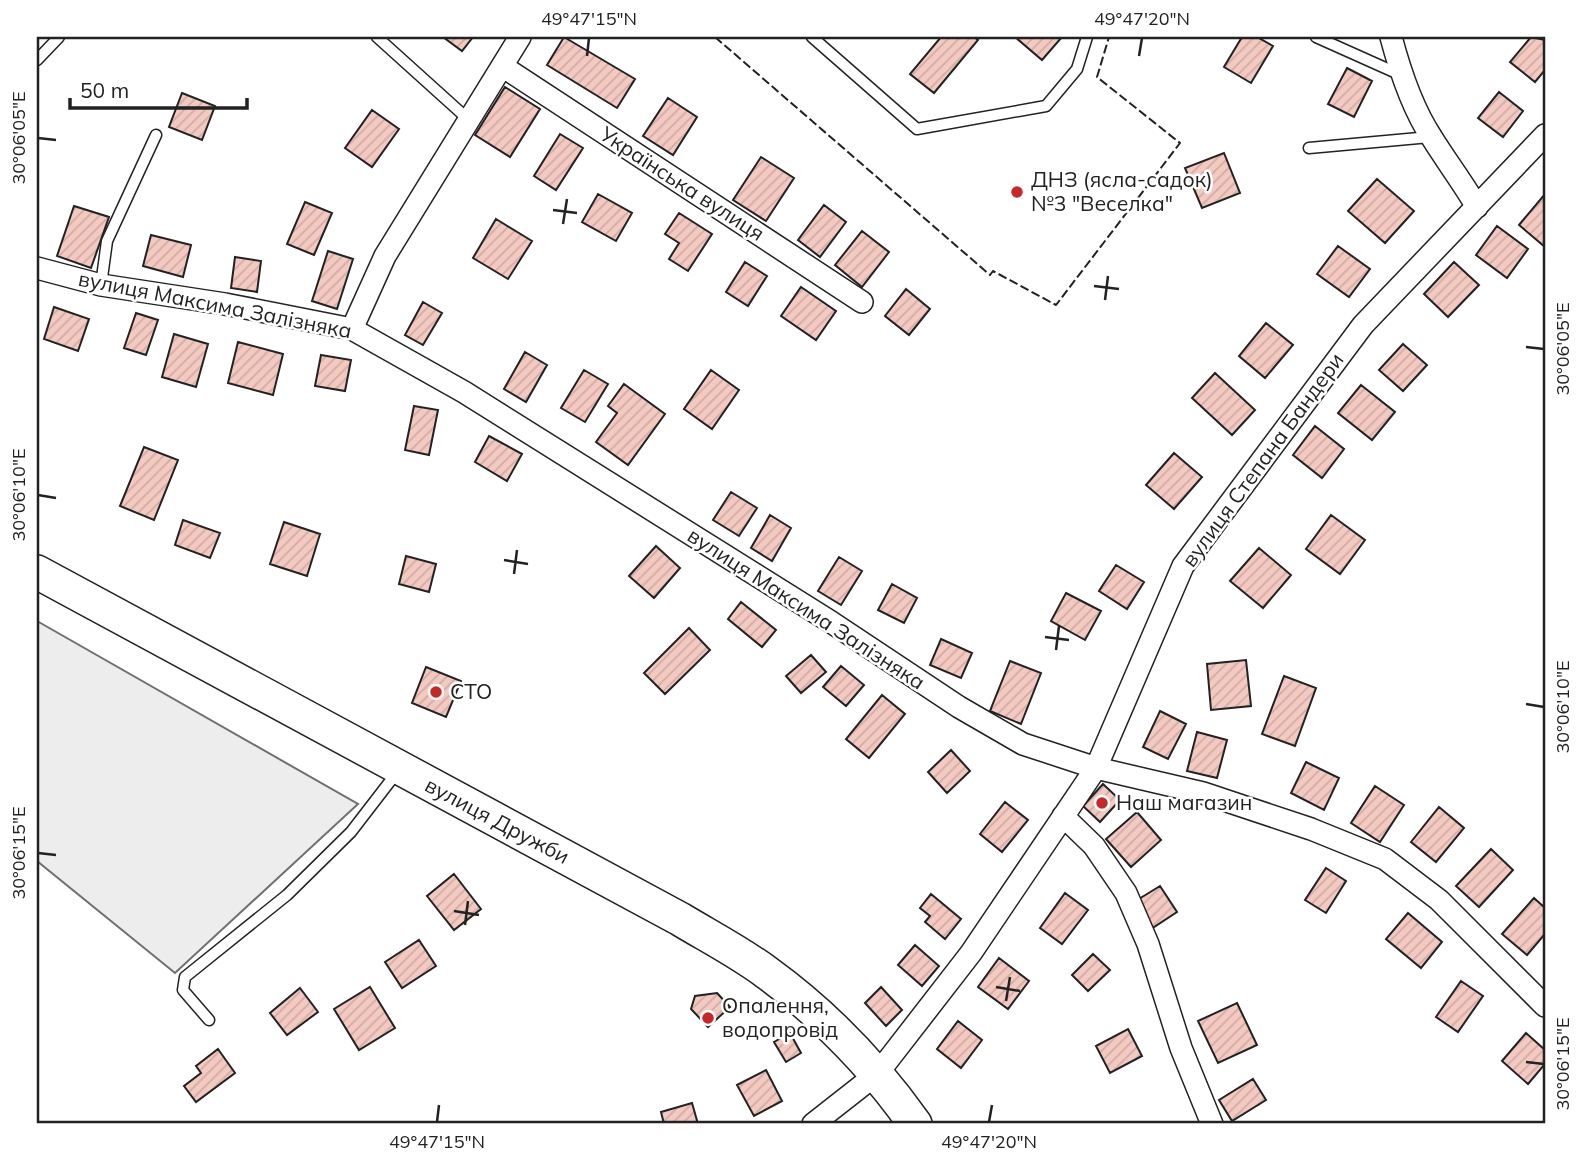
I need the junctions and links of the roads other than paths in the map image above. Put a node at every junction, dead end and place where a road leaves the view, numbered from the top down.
1 (59, 37) edge
2 (377, 37) edge
3 (520, 37) edge
4 (812, 37) edge
5 (1087, 37) edge
6 (1315, 37) edge
7 (1391, 37) edge
8 (37, 60) edge
9 (502, 66) junction
10 (1401, 75) junction
11 (469, 120) junction
12 (156, 135) dead end
13 (1545, 135) edge
14 (1430, 137) junction
15 (1309, 148) dead end
16 (1477, 207) junction
17 (37, 268) edge
18 (101, 285) junction
19 (862, 302) dead end
20 (352, 329) junction
21 (37, 572) edge
22 (1096, 768) junction
23 (399, 769) junction
24 (1063, 816) junction
25 (1545, 1006) edge
26 (209, 1020) dead end
27 (878, 1073) junction
28 (813, 1124) edge
29 (915, 1124) edge
30 (1212, 1124) edge

1 - 8 lane
2 - 11 lane
3 - 9 street
4 - 5 lane
6 - 10 lane
7 - 10 street
9 - 11 street
9 - 19 street, Українська вулиця
10 - 14 street
11 - 20 street
12 - 18 lane
13 - 16 street, вулиця Степана Бандери
14 - 15 lane
14 - 16 street
16 - 22 street, вулиця Степана Бандери
17 - 18 street, вулиця Максима Залізняка
18 - 20 street, вулиця Максима Залізняка
20 - 22 street, вулиця Максима Залізняка
21 - 23 main road, вулиця Дружби
22 - 24 street, вулиця Степана Бандери
22 - 25 street, вулиця Максима Залізняка
23 - 26 lane
23 - 27 main road, вулиця Дружби
24 - 27 street, вулиця Степана Бандери
24 - 30 street
27 - 28 street, вулиця Степана Бандери
27 - 29 main road, вулиця Дружби

